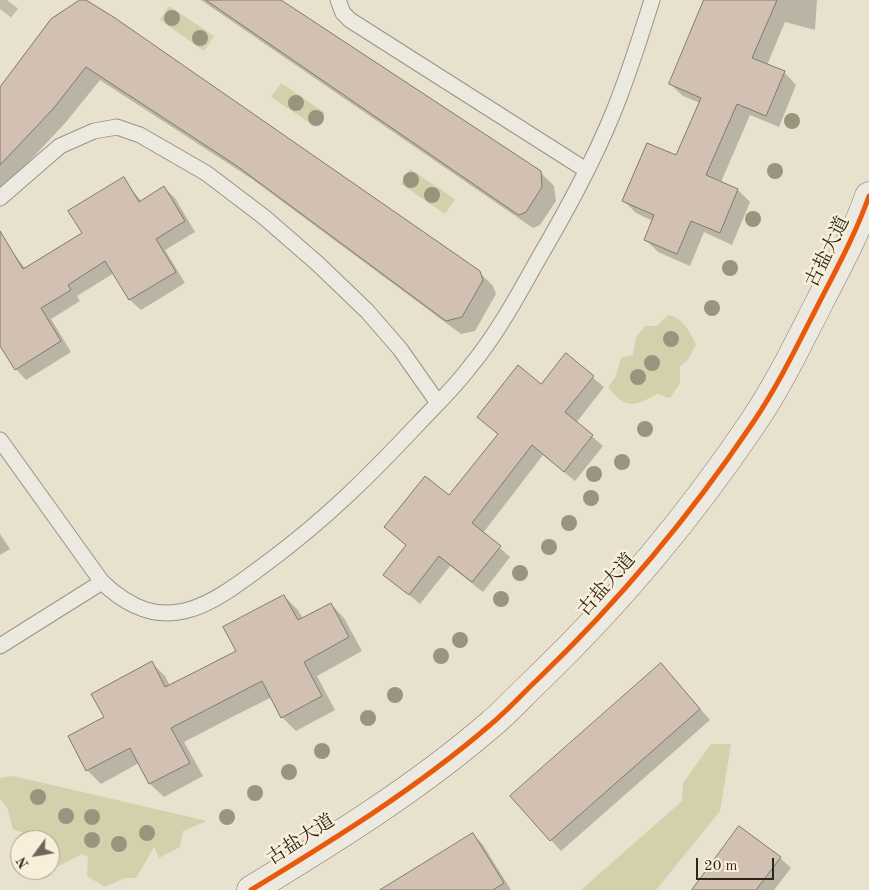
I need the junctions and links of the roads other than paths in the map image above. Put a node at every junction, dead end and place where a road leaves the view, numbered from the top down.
1 (325, 0) edge
2 (652, 0) edge
3 (341, 7) edge
4 (586, 170) junction
5 (869, 196) edge
6 (0, 198) edge
7 (438, 403) junction
8 (0, 440) edge
9 (102, 582) junction
10 (0, 646) edge
11 (251, 890) edge

1 - 3 lane
2 - 4 lane
3 - 4 lane
4 - 7 lane
5 - 11 street, 古盐大道
6 - 7 lane
7 - 9 lane
8 - 9 lane
9 - 10 lane

